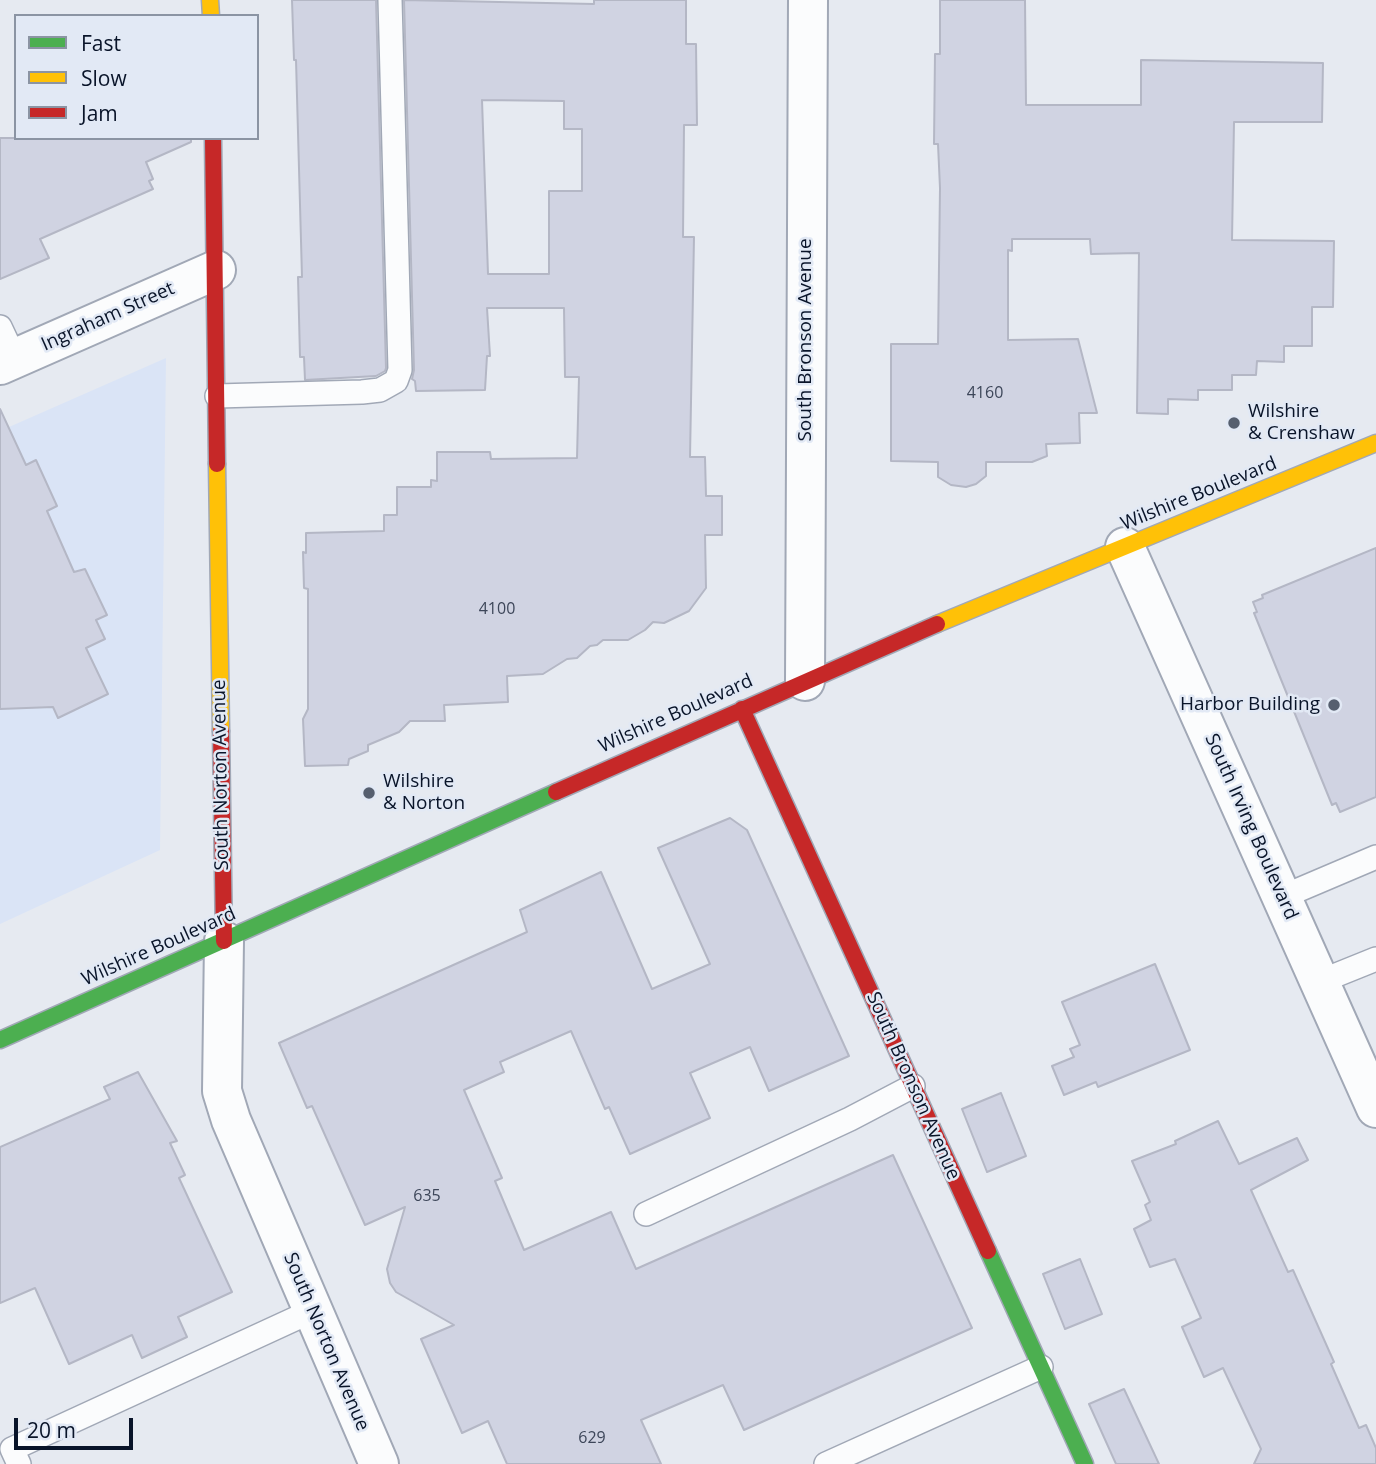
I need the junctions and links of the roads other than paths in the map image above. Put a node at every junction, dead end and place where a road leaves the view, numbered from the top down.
1 (390, 0) edge
2 (808, 0) edge
3 (213, 140) edge
4 (216, 270) junction
5 (5, 350) edge
6 (217, 396) junction
7 (1376, 443) edge
8 (1125, 547) junction
9 (805, 681) junction
10 (742, 709) junction
11 (1376, 857) edge
12 (1282, 897) junction
13 (225, 941) junction
14 (1376, 959) edge
15 (1320, 982) junction
16 (0, 1040) edge
17 (913, 1086) junction
18 (1376, 1108) edge
19 (646, 1214) dead end
20 (312, 1311) junction
21 (1041, 1367) junction
22 (19, 1464) edge
23 (379, 1464) edge
24 (826, 1464) edge
25 (1085, 1464) edge

1 - 6 lane
2 - 9 street, South Bronson Avenue
3 - 4 street, South Norton Avenue
4 - 5 street, Ingraham Street
4 - 6 street, South Norton Avenue
6 - 13 street, South Norton Avenue
7 - 8 street, Wilshire Boulevard
8 - 9 street, Wilshire Boulevard
8 - 12 street, South Irving Boulevard
9 - 10 street, Wilshire Boulevard
10 - 13 street, Wilshire Boulevard
10 - 17 street, South Bronson Avenue
11 - 12 lane
12 - 15 street, South Irving Boulevard
13 - 16 street, Wilshire Boulevard
13 - 20 street, South Norton Avenue
14 - 15 lane
15 - 18 street, South Irving Boulevard
17 - 19 lane
17 - 21 street, South Bronson Avenue
20 - 22 lane
20 - 23 street, South Norton Avenue
21 - 24 lane
21 - 25 street, South Bronson Avenue

